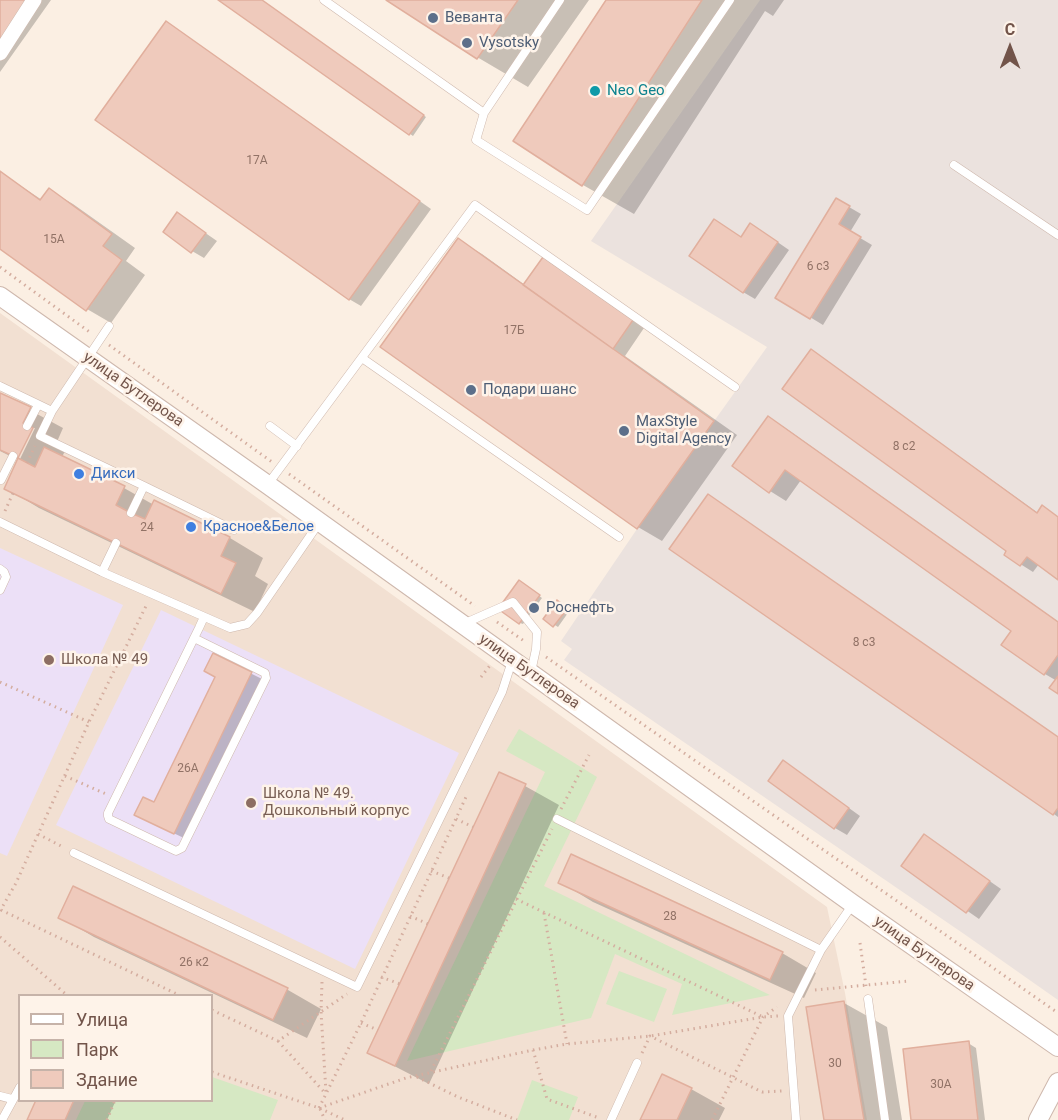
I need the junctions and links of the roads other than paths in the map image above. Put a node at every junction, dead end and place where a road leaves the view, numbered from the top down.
1 (34, 0) edge
2 (324, 0) edge
3 (560, 0) edge
4 (730, 0) edge
5 (0, 53) edge
6 (484, 113) junction
7 (954, 165) dead end
8 (1058, 235) edge
9 (0, 296) edge
10 (109, 326) dead end
11 (87, 357) junction
12 (362, 358) junction
13 (0, 386) edge
14 (735, 387) dead end
15 (38, 405) junction
16 (52, 411) junction
17 (27, 426) dead end
18 (270, 426) dead end
19 (297, 446) junction
20 (13, 456) dead end
21 (0, 481) edge
22 (268, 485) junction
23 (144, 486) junction
24 (131, 513) dead end
25 (0, 522) edge
26 (319, 522) junction
27 (234, 530) dead end
28 (618, 537) dead end
29 (116, 543) dead end
30 (0, 569) edge
31 (102, 572) junction
32 (0, 590) edge
33 (204, 616) junction
34 (461, 624) junction
35 (194, 638) junction
36 (512, 661) junction
37 (530, 673) junction
38 (557, 819) road end
39 (74, 853) road end
40 (853, 904) junction
41 (821, 950) junction
42 (868, 999) road end
43 (1058, 1047) edge
44 (637, 1063) road end
45 (1058, 1082) edge
46 (18, 1090) edge
47 (0, 1096) edge
48 (12, 1099) junction
49 (2, 1120) edge
50 (609, 1120) edge
51 (796, 1120) edge
52 (885, 1120) edge
53 (1038, 1120) edge

1 - 5 street
2 - 6 lane
3 - 6 lane
4 - 6 lane
7 - 8 lane
9 - 11 street, улица Бутлерова
10 - 11 lane
11 - 16 lane
11 - 22 street, улица Бутлерова
12 - 14 lane
12 - 19 lane
12 - 28 lane
13 - 15 lane
15 - 16 lane
15 - 17 lane
16 - 23 lane
18 - 19 lane
19 - 22 lane
20 - 21 lane
22 - 26 street, улица Бутлерова
23 - 24 lane
23 - 27 lane
25 - 31 lane
26 - 33 lane
26 - 34 street, улица Бутлерова
29 - 31 lane
30 - 32 lane
31 - 33 lane
33 - 35 lane
34 - 36 street, улица Бутлерова
34 - 37 lane
35 - 35 lane
36 - 37 street, улица Бутлерова
36 - 39 lane
37 - 40 street, улица Бутлерова
38 - 41 lane
40 - 41 lane
40 - 43 street, улица Бутлерова
41 - 51 lane
42 - 52 lane
44 - 50 lane
45 - 53 street
46 - 48 lane
47 - 48 lane
48 - 49 lane

